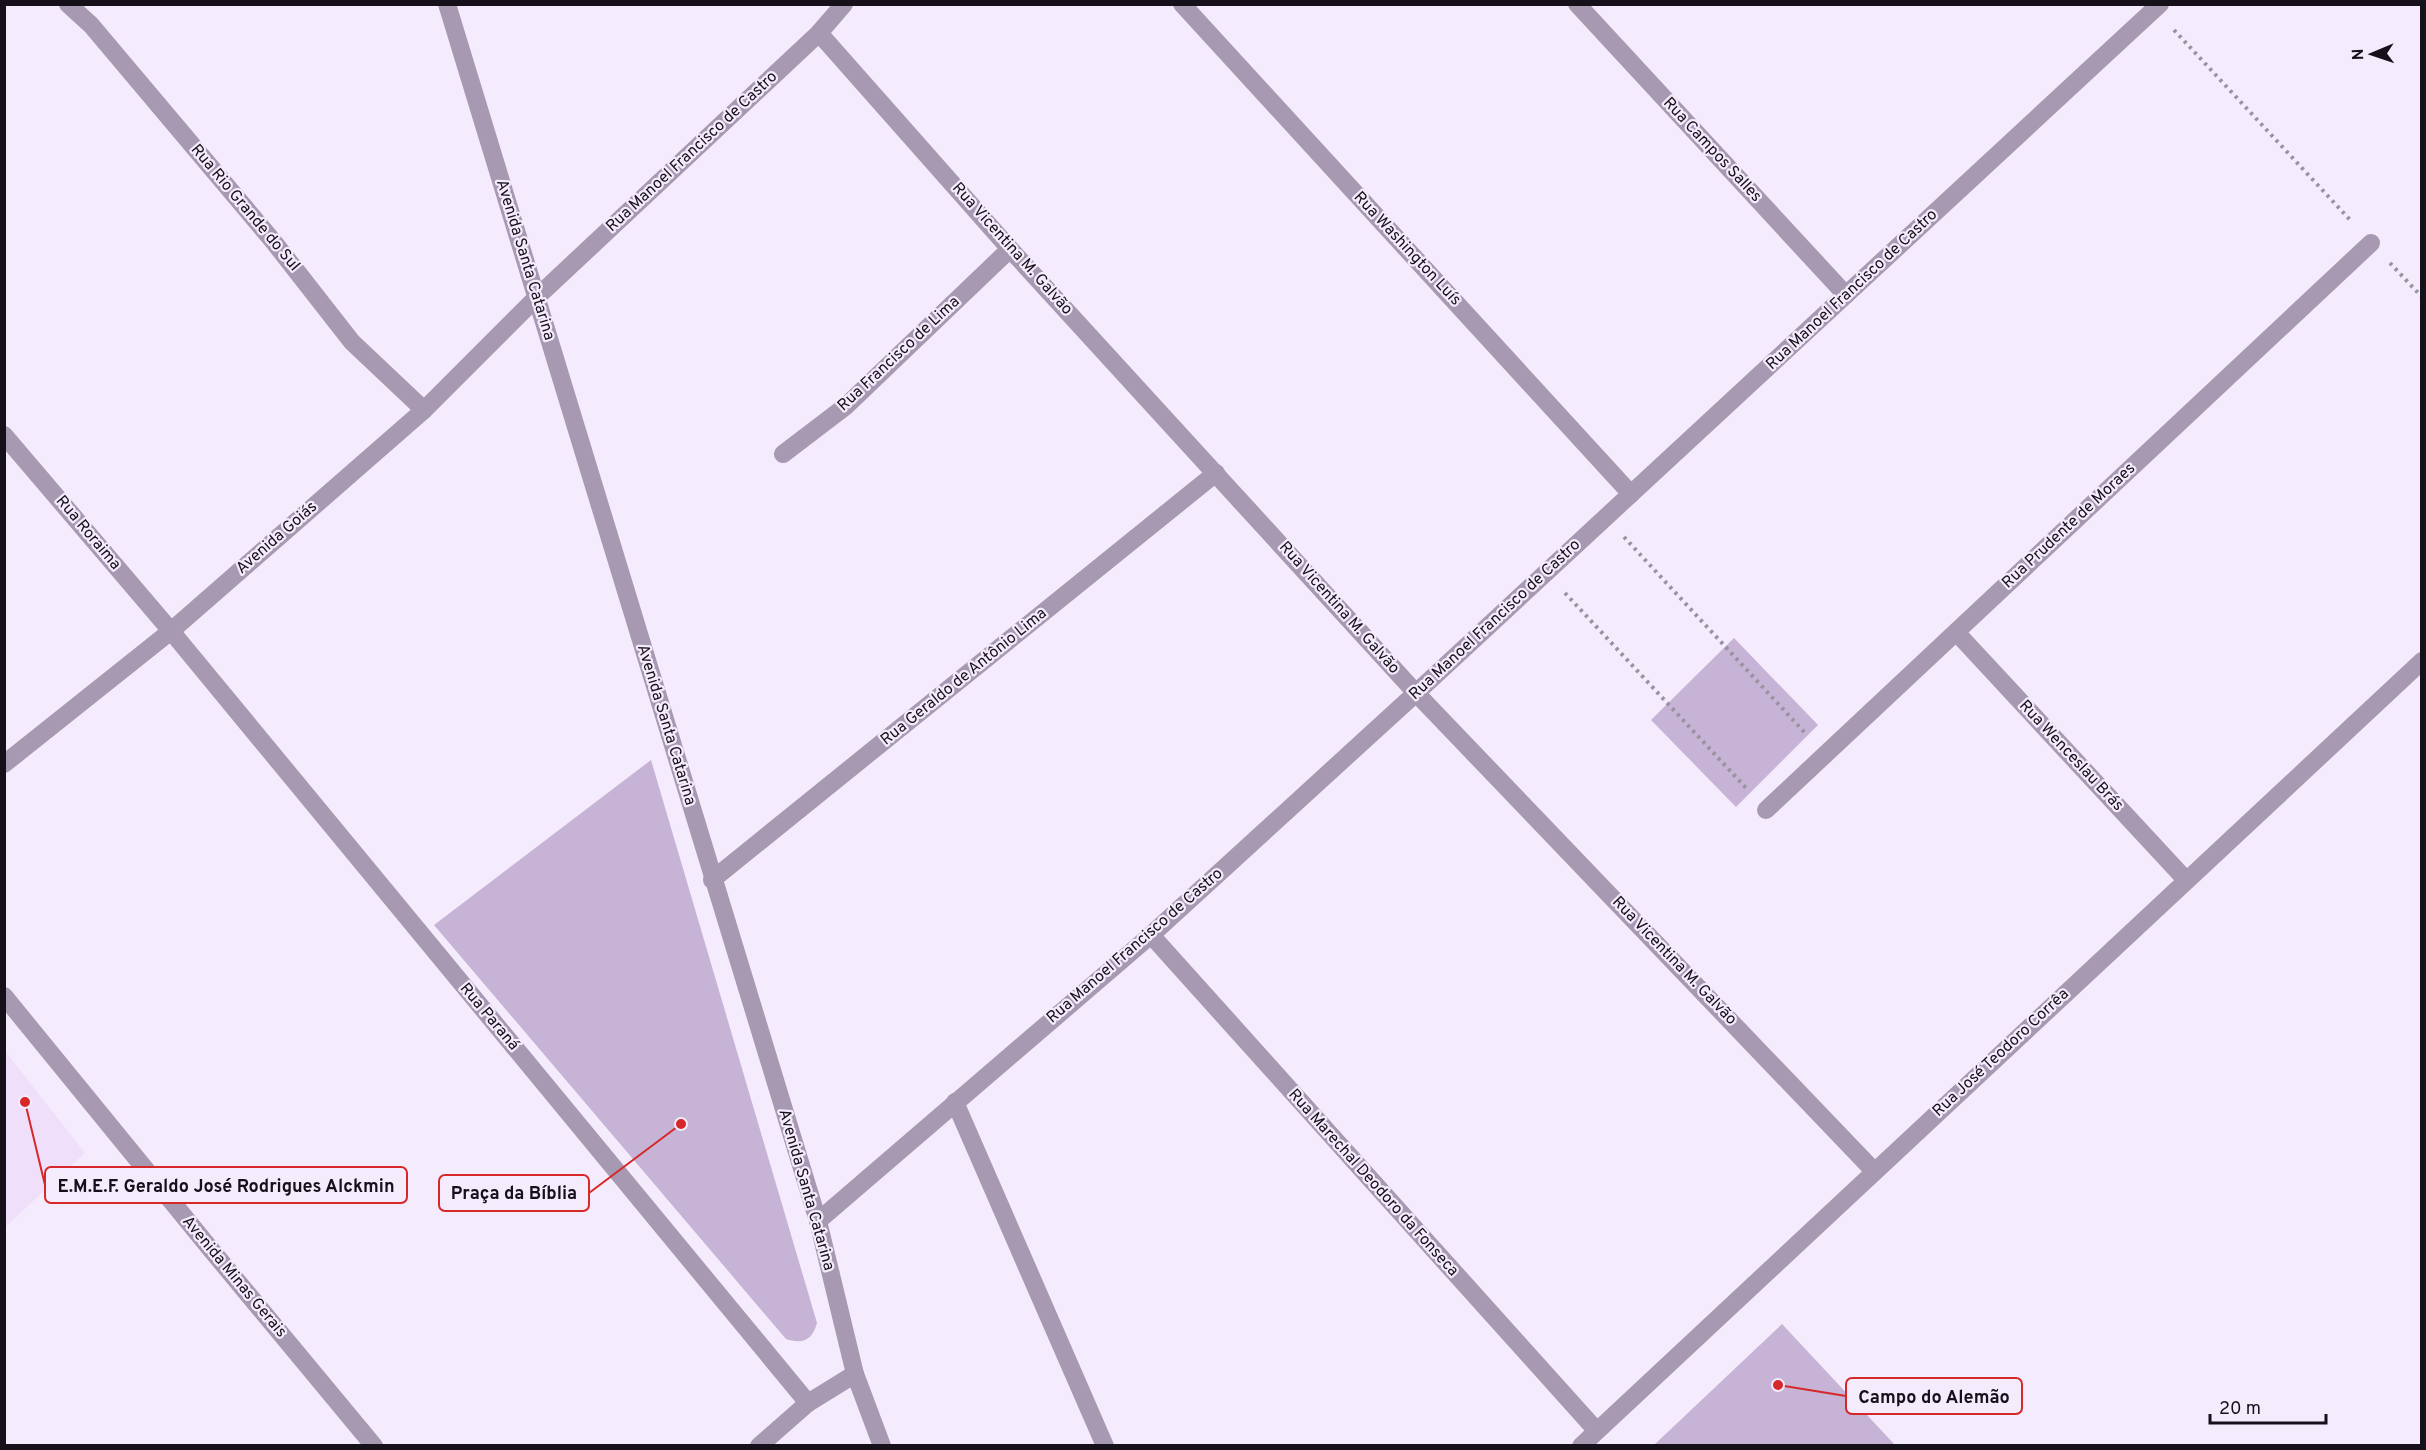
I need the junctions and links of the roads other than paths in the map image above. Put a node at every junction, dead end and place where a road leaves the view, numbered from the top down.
1 (68, 4) edge
2 (447, 4) edge
3 (844, 4) edge
4 (1182, 4) edge
5 (1577, 4) edge
6 (2158, 7) edge
7 (819, 33) junction
8 (2371, 243) road end
9 (1011, 249) junction
10 (1846, 295) junction
11 (537, 297) junction
12 (424, 410) junction
13 (4, 435) edge
14 (783, 454) dead end
15 (1216, 473) junction
16 (1631, 494) junction
17 (171, 631) junction
18 (1956, 632) junction
19 (2421, 661) edge
20 (1416, 693) junction
21 (4, 764) edge
22 (1766, 810) road end
23 (712, 880) junction
24 (2186, 880) junction
25 (1151, 935) junction
26 (4, 996) edge
27 (955, 1102) junction
28 (1874, 1171) junction
29 (818, 1221) junction
30 (855, 1374) junction
31 (808, 1403) junction
32 (1596, 1430) junction
33 (374, 1446) edge
34 (759, 1446) edge
35 (882, 1446) edge
36 (1106, 1446) edge
37 (1581, 1446) edge

1 - 12 street, Rua Rio Grande do Sul
2 - 11 street, Avenida Santa Catarina
3 - 7 street, Rua Manoel Francisco de Castro
4 - 16 street, Rua Washington Luís
5 - 10 street, Rua Campos Salles
6 - 10 street, Rua Manoel Francisco de Castro
7 - 9 street, Rua Vicentina M. Galvão
7 - 11 street, Rua Manoel Francisco de Castro
8 - 18 street, Rua Prudente de Moraes
9 - 14 street, Rua Francisco de Lima
9 - 15 street, Rua Vicentina M. Galvão
10 - 16 street, Rua Manoel Francisco de Castro
11 - 12 street, Avenida Goiás
11 - 23 street, Avenida Santa Catarina
12 - 17 street, Avenida Goiás
13 - 17 street, Rua Roraima
15 - 20 street, Rua Vicentina M. Galvão
15 - 23 street, Rua Geraldo de Antônio Lima
16 - 20 street, Rua Manoel Francisco de Castro
17 - 21 street, Avenida Goiás
17 - 31 street, Rua Paraná
18 - 22 street, Rua Prudente de Moraes
18 - 24 street, Rua Wenceslau Brás
19 - 24 street, Rua José Teodoro Corrêa
20 - 25 street, Rua Manoel Francisco de Castro
20 - 28 street, Rua Vicentina M. Galvão
23 - 29 street, Avenida Santa Catarina
24 - 28 street, Rua José Teodoro Corrêa
25 - 27 street, Rua Manoel Francisco de Castro
25 - 32 street, Rua Marechal Deodoro da Fonseca
26 - 33 street, Avenida Minas Gerais
27 - 29 street, Rua Manoel Francisco de Castro
27 - 36 street
28 - 32 street, Rua José Teodoro Corrêa
29 - 30 street, Avenida Santa Catarina
30 - 31 street
30 - 35 street, Avenida Santa Catarina
31 - 34 street
32 - 37 street, Rua José Teodoro Corrêa

